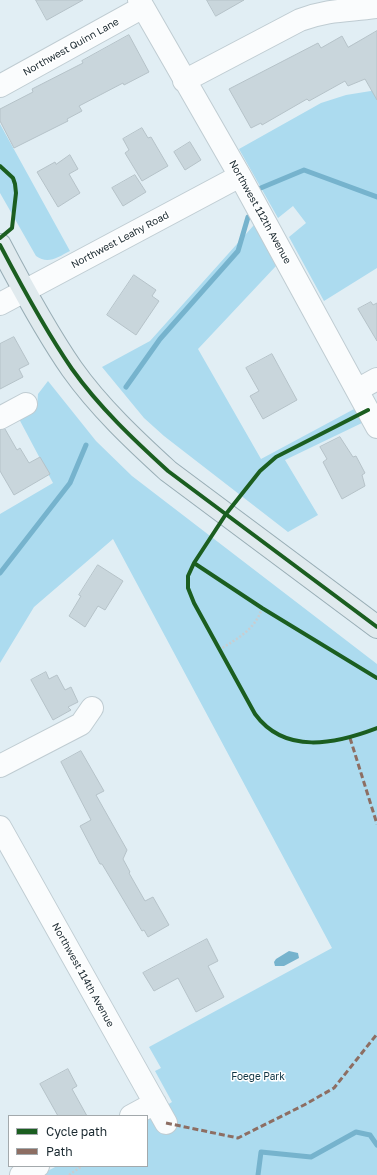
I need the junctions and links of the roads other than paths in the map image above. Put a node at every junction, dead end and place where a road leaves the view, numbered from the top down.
1 (141, 4) edge
2 (377, 7) edge
3 (184, 81) junction
4 (0, 86) edge
5 (240, 176) junction
6 (0, 245) edge
7 (24, 291) junction
8 (0, 304) edge
9 (377, 379) edge
10 (357, 390) junction
11 (26, 404) dead end
12 (0, 418) edge
13 (377, 427) edge
14 (377, 627) edge
15 (92, 708) dead end
16 (0, 766) edge
17 (0, 827) edge
18 (155, 1103) junction
19 (133, 1115) edge
20 (166, 1123) dead end
21 (36, 1167) edge
22 (22, 1175) edge

1 - 3 street, Northwest 112th Avenue
1 - 4 street, Northwest Quinn Lane
2 - 3 street
3 - 5 street, Northwest 112th Avenue
5 - 7 street, Northwest Leahy Road
5 - 10 street, Northwest 112th Avenue
6 - 7 main road
7 - 8 street, Northwest Leahy Road
7 - 14 main road
9 - 10 street
10 - 13 street, Northwest 112th Avenue
11 - 12 street
15 - 16 street
17 - 18 street, Northwest 114th Avenue
18 - 19 street
18 - 20 street, Northwest 114th Avenue
21 - 22 street

